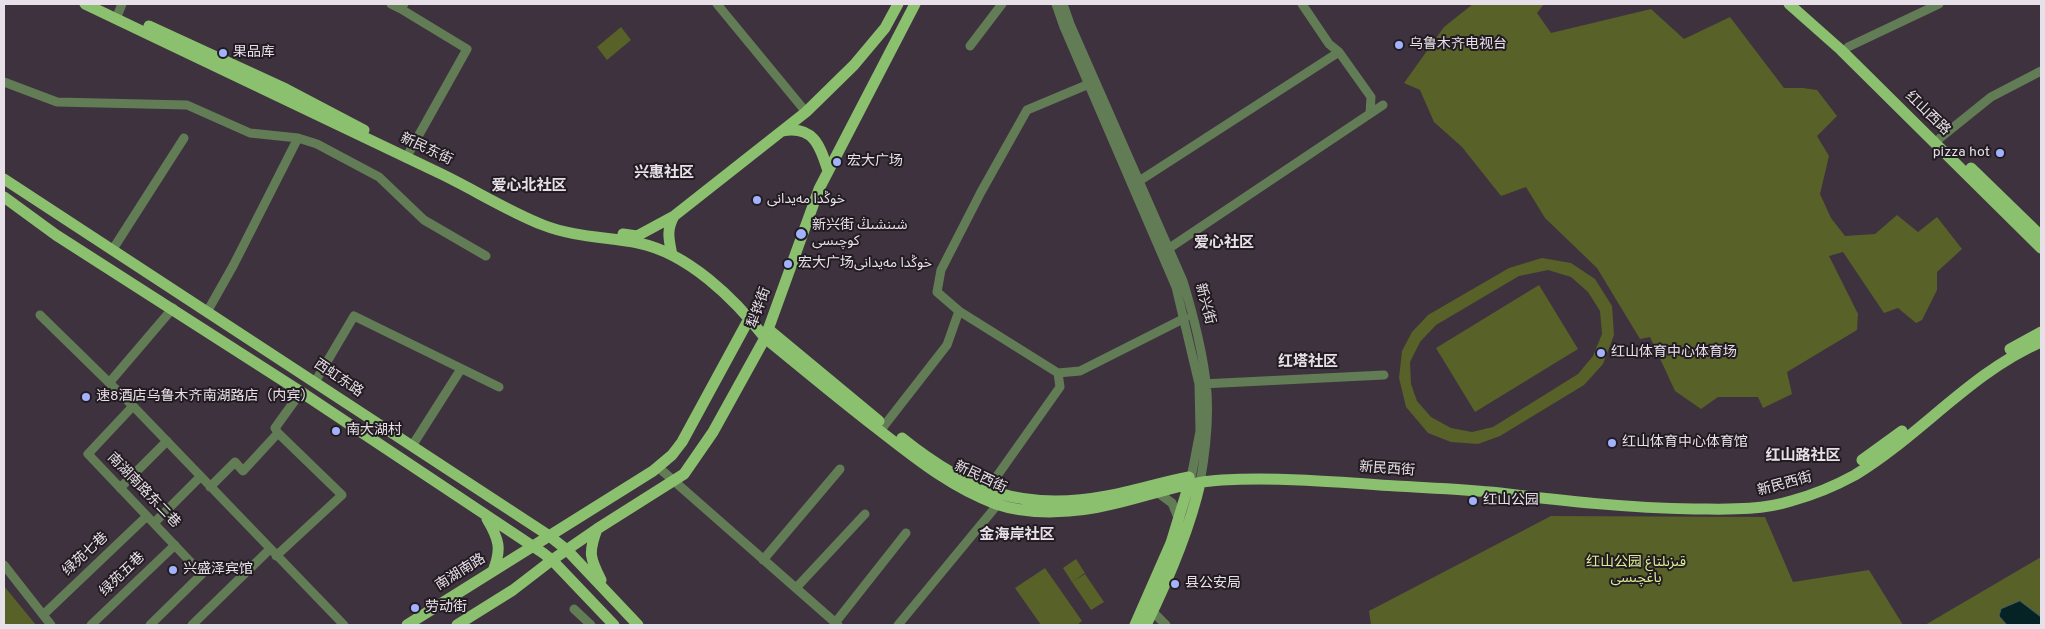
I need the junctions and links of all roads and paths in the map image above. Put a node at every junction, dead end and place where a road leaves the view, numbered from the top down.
1 (85, 4) edge
2 (100, 4) edge
3 (391, 4) edge
4 (717, 4) edge
5 (898, 4) edge
6 (915, 4) edge
7 (1002, 4) edge
8 (1056, 4) edge
9 (1063, 4) edge
10 (1302, 4) edge
11 (1789, 4) edge
12 (1799, 4) edge
13 (1940, 4) edge
14 (403, 7) edge
15 (119, 11) edge
16 (970, 46) dead end
17 (1848, 47) junction
18 (1339, 52) junction
19 (2041, 71) edge
20 (4, 82) edge
21 (1089, 84) junction
22 (1383, 105) dead end
23 (806, 112) junction
24 (1370, 113) junction
25 (782, 131) junction
26 (184, 138) dead end
27 (298, 138) junction
28 (1940, 138) junction
29 (408, 155) junction
30 (828, 171) junction
31 (4, 179) edge
32 (1135, 183) junction
33 (4, 197) edge
34 (674, 216) junction
35 (2041, 236) edge
36 (2041, 248) edge
37 (113, 249) junction
38 (1165, 250) junction
39 (672, 255) junction
40 (486, 256) dead end
41 (173, 308) junction
42 (959, 311) junction
43 (207, 312) junction
44 (40, 315) dead end
45 (750, 317) junction
46 (1185, 318) junction
47 (2041, 332) edge
48 (767, 334) junction
49 (2041, 342) edge
50 (461, 369) junction
51 (1058, 373) junction
52 (1384, 375) dead end
53 (315, 382) junction
54 (109, 383) junction
55 (1203, 384) junction
56 (499, 388) dead end
57 (302, 392) junction
58 (133, 406) junction
59 (883, 428) junction
60 (278, 433) junction
61 (167, 441) junction
62 (412, 446) junction
63 (658, 467) junction
64 (840, 469) dead end
65 (200, 477) junction
66 (1196, 480) junction
67 (673, 481) junction
68 (210, 487) junction
69 (120, 488) junction
70 (1157, 492) junction
71 (997, 499) junction
72 (865, 514) dead end
73 (485, 516) junction
74 (151, 519) junction
75 (1179, 520) junction
76 (597, 529) junction
77 (906, 533) dead end
78 (548, 535) junction
79 (175, 545) junction
80 (532, 546) junction
81 (567, 550) junction
82 (273, 552) junction
83 (552, 560) junction
84 (763, 560) junction
85 (4, 565) edge
86 (493, 571) junction
87 (796, 588) junction
88 (606, 590) junction
89 (574, 609) dead end
90 (1152, 612) junction
91 (43, 614) junction
92 (836, 624) edge
93 (51, 625) edge
94 (91, 625) edge
95 (150, 625) edge
96 (192, 625) edge
97 (344, 625) edge
98 (407, 625) edge
99 (457, 625) edge
100 (591, 625) edge
101 (614, 625) edge
102 (638, 625) edge
103 (898, 625) edge
104 (1135, 625) edge
105 (1146, 625) edge
106 (1166, 625) edge

1 - 15 main road, 新民东街
2 - 15 main road, 新民东街
3 - 14 street
4 - 23 street
5 - 23 main road
6 - 30 main road, 犁铧街
7 - 16 street
8 - 21 street, 新兴街
9 - 32 street, 新兴街
10 - 18 street
11 - 36 main road, 红山西路
12 - 17 main road, 红山西路
13 - 17 street
14 - 29 street
15 - 29 main road, 新民东街
17 - 28 main road, 红山西路
18 - 24 street
18 - 32 street
19 - 28 street
20 - 27 street
21 - 32 street, 新兴街
21 - 42 street
22 - 24 street
23 - 25 main road
24 - 38 street
25 - 30 main road
25 - 34 main road
26 - 37 street
27 - 40 street
27 - 43 street
28 - 35 main road, 红山西路
29 - 34 main road, 新民东街
29 - 39 main road, 新民东街
30 - 48 main road, 犁铧街
31 - 37 main road, 西虹东路
32 - 38 street, 新兴街
33 - 41 main road
34 - 39 main road
37 - 43 main road, 西虹东路
38 - 46 street, 新兴街
38 - 55 street, 新兴街
39 - 45 main road, 新民东街
41 - 54 street
41 - 57 main road
42 - 51 street
42 - 59 street
43 - 53 main road, 西虹东路
44 - 54 street
45 - 48 main road, 新民西街
45 - 63 main road, 犁铧街
46 - 51 street
46 - 55 street, 新兴街
47 - 66 main road, 新民西街
48 - 59 main road, 新民西街
48 - 67 main road, 犁铧街
49 - 66 main road, 新民西街
50 - 53 street
50 - 56 street
50 - 62 street
51 - 71 street
52 - 55 street
53 - 62 main road, 西虹东路
54 - 58 street
55 - 66 street, 新兴街
57 - 60 street
57 - 73 main road
58 - 61 street
58 - 69 street, 南湖南路东二巷
59 - 71 main road, 新民西街
60 - 68 street
60 - 82 street
61 - 65 street
61 - 69 street
62 - 78 main road, 西虹东路
63 - 67 street
63 - 78 main road, 犁铧街
64 - 84 street
65 - 68 street
65 - 74 street, 绿苑七巷
66 - 70 main road, 新民西街
66 - 71 main road, 新民西街
66 - 75 main road, 新兴街
66 - 90 main road, 新兴街
67 - 76 main road, 犁铧街
67 - 84 street
68 - 82 street
69 - 74 street, 南湖南路东二巷
70 - 71 main road, 新民西街
70 - 75 street
71 - 103 street
72 - 87 street
73 - 80 main road
73 - 86 main road
74 - 79 street, 南湖南路东二巷
74 - 91 street, 绿苑七巷
75 - 104 main road, 新兴街
76 - 81 main road, 犁铧街
76 - 88 main road
77 - 92 street
78 - 80 main road, 犁铧街
78 - 81 main road, 西虹东路
79 - 94 street, 绿苑五巷
79 - 95 street, 南湖南路东二巷
80 - 83 main road
80 - 86 main road, 南湖南路
81 - 83 main road, 犁铧街
81 - 88 main road, 西虹东路
82 - 96 street
82 - 97 street
83 - 99 main road
83 - 101 main road
84 - 87 street
85 - 91 street
86 - 98 main road, 南湖南路
87 - 92 street
88 - 102 main road, 西虹东路
89 - 100 street
90 - 105 main road, 新兴街
90 - 106 street
91 - 93 street

